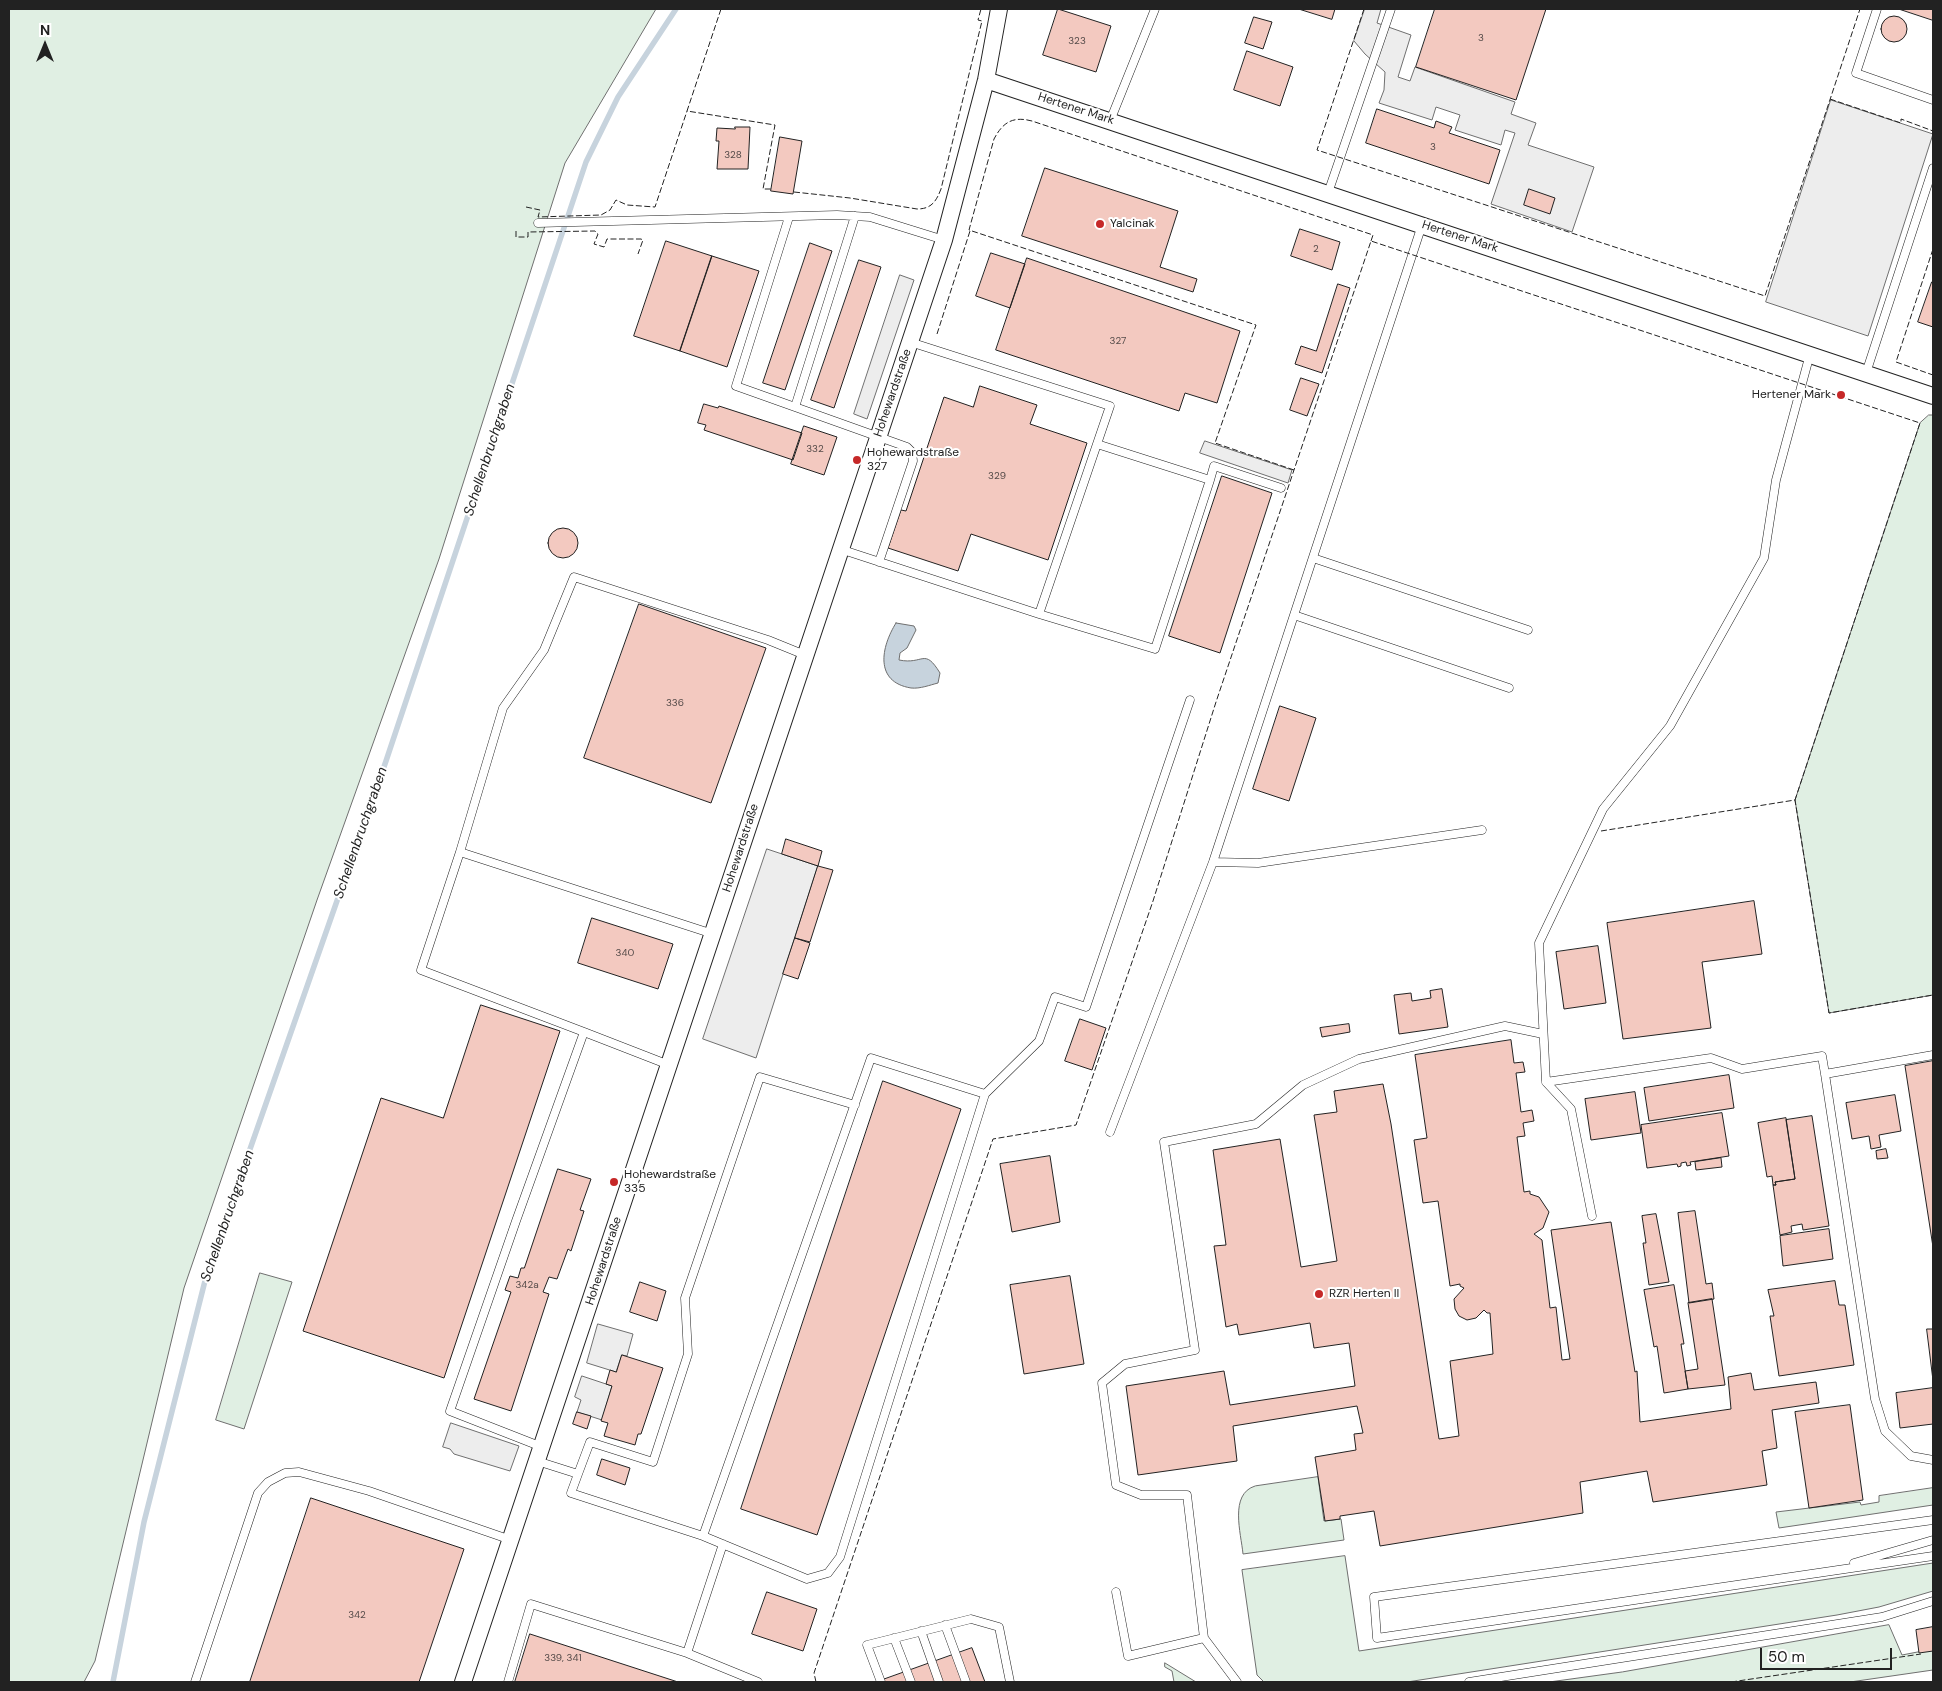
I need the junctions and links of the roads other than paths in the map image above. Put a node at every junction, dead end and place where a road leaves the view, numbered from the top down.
1 (999, 9) edge
2 (1155, 9) edge
3 (1391, 9) edge
4 (1877, 9) edge
5 (986, 80) junction
6 (1933, 100) edge
7 (1110, 121) junction
8 (1933, 168) edge
9 (1328, 193) junction
10 (855, 216) junction
11 (789, 217) junction
12 (538, 223) dead end
13 (1422, 225) junction
14 (944, 240) junction
15 (910, 342) junction
16 (1810, 354) junction
17 (1866, 373) junction
18 (1933, 396) edge
19 (795, 407) junction
20 (878, 437) junction
21 (1096, 444) junction
22 (1210, 480) junction
23 (1281, 488) dead end
24 (840, 550) junction
25 (1313, 558) junction
26 (879, 562) junction
27 (1038, 614) junction
28 (1294, 615) junction
29 (1528, 630) dead end
30 (805, 655) junction
31 (1509, 688) dead end
32 (1190, 700) dead end
33 (1482, 830) dead end
34 (460, 852) junction
35 (1213, 862) junction
36 (713, 934) junction
37 (584, 1032) junction
38 (1544, 1034) junction
39 (1933, 1055) edge
40 (670, 1065) junction
41 (1825, 1074) junction
42 (1546, 1082) junction
43 (986, 1094) junction
44 (855, 1104) junction
45 (1110, 1132) dead end
46 (1592, 1216) dead end
47 (540, 1454) junction
48 (1933, 1460) edge
49 (578, 1474) junction
50 (1933, 1520) edge
51 (703, 1536) junction
52 (511, 1540) junction
53 (1933, 1540) edge
54 (723, 1544) junction
55 (1933, 1556) edge
56 (1816, 1573) junction
57 (1116, 1592) dead end
58 (1933, 1601) edge
59 (945, 1625) junction
60 (921, 1632) junction
61 (894, 1638) junction
62 (1204, 1638) junction
63 (687, 1653) junction
64 (195, 1682) edge
65 (463, 1682) edge
66 (508, 1682) edge
67 (758, 1682) edge
68 (881, 1682) edge
69 (911, 1682) edge
70 (939, 1682) edge
71 (966, 1682) edge
72 (1010, 1682) edge
73 (1237, 1682) edge
74 (1470, 1682) edge

1 - 5 street, Hohewardstraße
2 - 7 lane
3 - 9 lane
4 - 6 lane
5 - 7 street, Hertener Mark
5 - 14 street, Hohewardstraße
7 - 9 street, Hertener Mark
8 - 17 lane
9 - 13 street, Hertener Mark
10 - 11 lane
10 - 14 lane
10 - 19 lane
11 - 12 lane
11 - 19 lane
13 - 16 street, Hertener Mark
13 - 25 lane
14 - 15 street, Hohewardstraße
15 - 20 street, Hohewardstraße
15 - 21 lane
16 - 17 street, Hertener Mark
16 - 38 lane
17 - 18 street, Hertener Mark
19 - 20 lane
20 - 24 street, Hohewardstraße
20 - 26 lane
21 - 22 lane
21 - 27 lane
22 - 23 lane
22 - 27 lane
24 - 26 lane
24 - 30 street, Hohewardstraße
25 - 28 lane
25 - 29 lane
26 - 27 lane
28 - 31 lane
28 - 35 lane
30 - 34 lane
30 - 36 street, Hohewardstraße
32 - 43 lane
33 - 35 lane
34 - 36 lane
34 - 37 lane
35 - 45 lane
36 - 40 street, Hohewardstraße
37 - 40 lane
37 - 47 lane
38 - 42 lane
38 - 62 lane
39 - 41 lane
40 - 47 street, Hohewardstraße
41 - 42 lane
41 - 48 lane
42 - 46 lane
43 - 44 lane
43 - 54 lane
44 - 49 lane
44 - 51 lane
47 - 49 lane
47 - 52 street, Hohewardstraße
49 - 51 lane
50 - 56 lane
51 - 54 lane
52 - 64 lane
52 - 65 street, Hohewardstraße
53 - 56 lane
54 - 63 lane
55 - 56 lane
57 - 62 lane
58 - 74 lane
59 - 60 lane
59 - 71 lane
59 - 72 lane
60 - 61 lane
60 - 70 lane
61 - 68 lane
61 - 69 lane
62 - 73 lane
63 - 66 lane
63 - 67 lane

